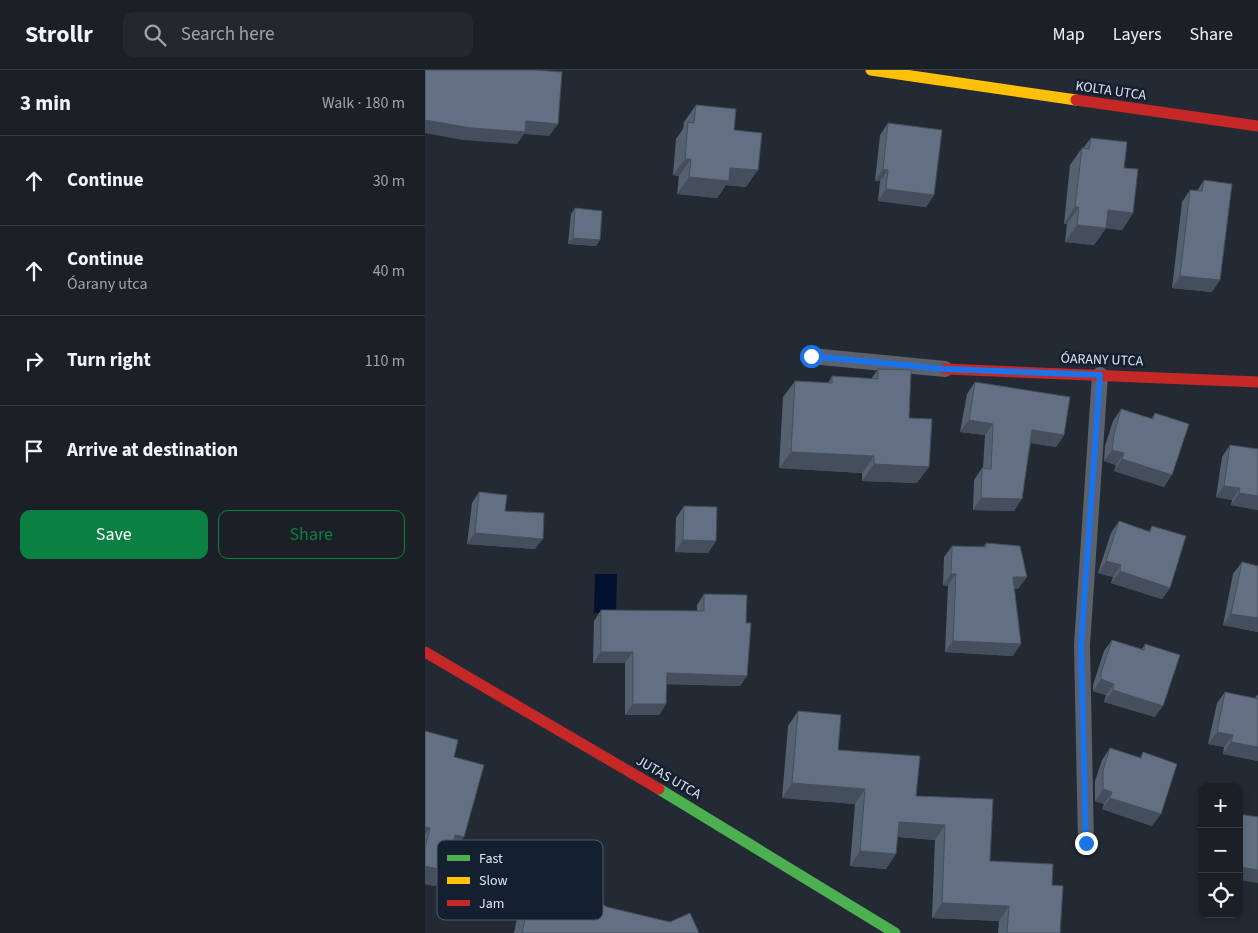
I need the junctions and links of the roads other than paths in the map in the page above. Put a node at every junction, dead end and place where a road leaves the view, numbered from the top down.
1 (871, 70) edge
2 (1258, 126) edge
3 (811, 356) dead end
4 (945, 369) joint
5 (1100, 375) junction
6 (1258, 382) edge
7 (425, 652) edge
8 (1086, 843) dead end
9 (895, 933) edge

1 - 2 street, KOLTA UTCA
3 - 4 lane
4 - 5 street, ÓARANY UTCA
5 - 6 street, ÓARANY UTCA
5 - 8 lane
7 - 9 street, JUTAS UTCA

